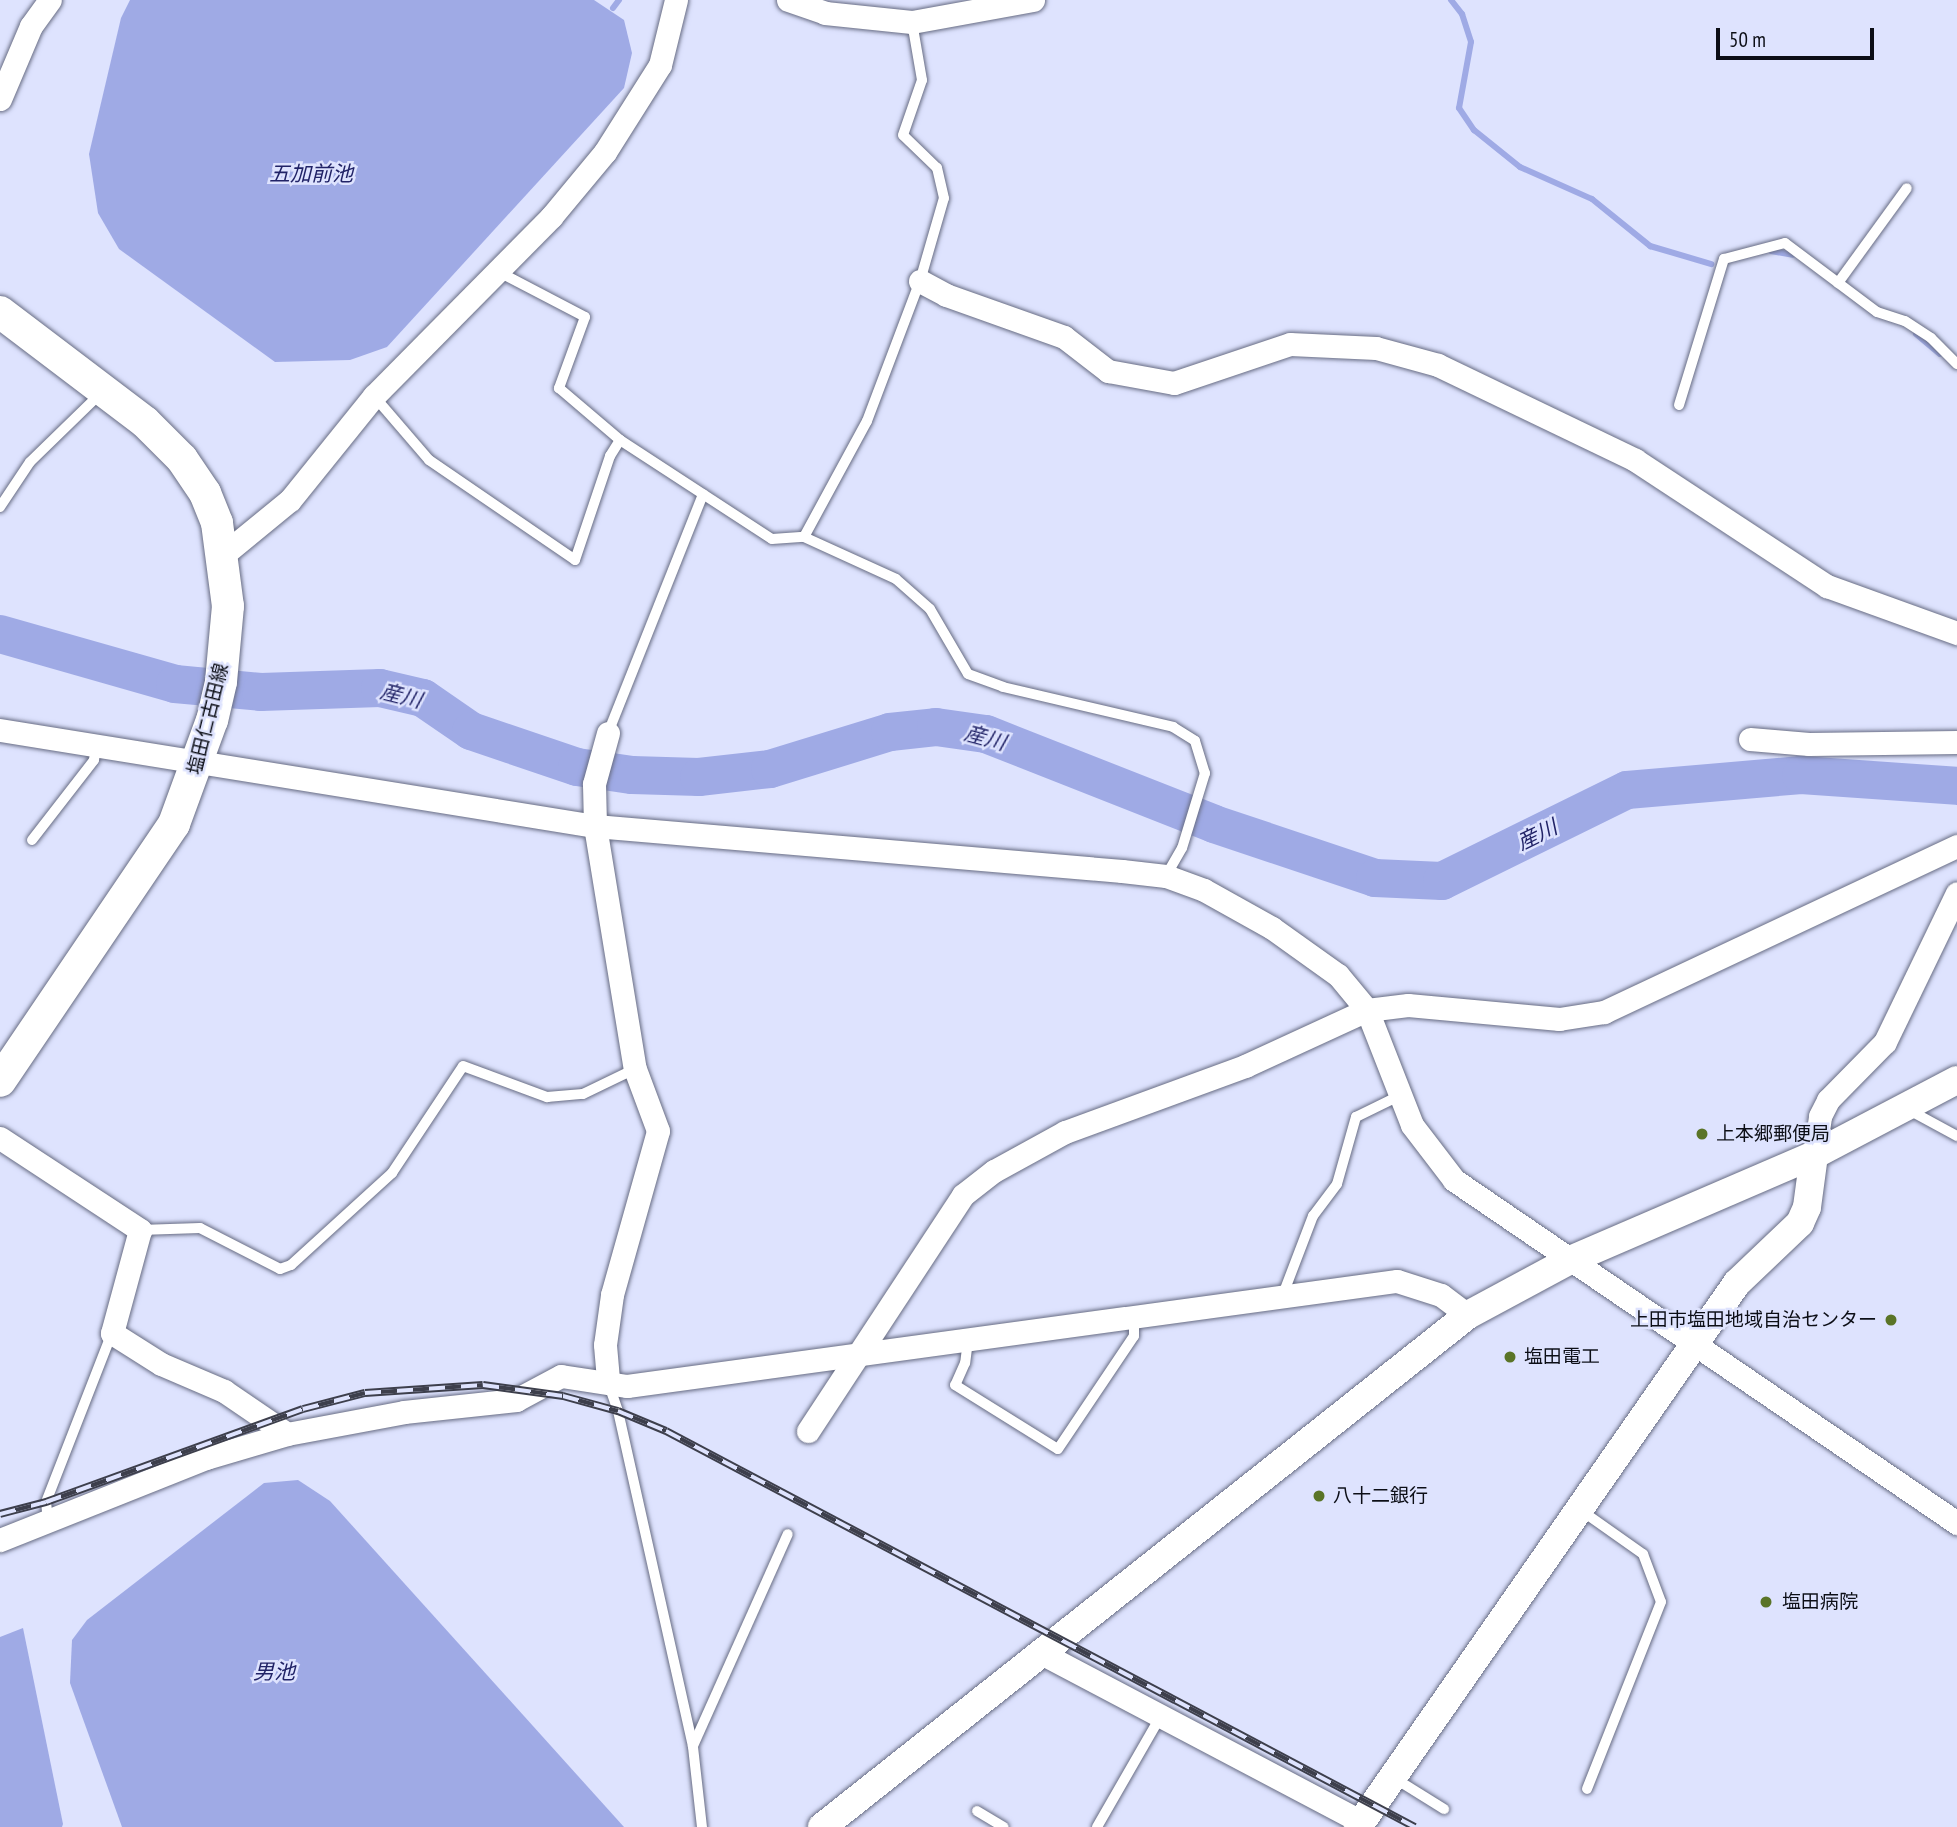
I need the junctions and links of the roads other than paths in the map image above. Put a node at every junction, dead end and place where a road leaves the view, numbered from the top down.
1 (50, 0) edge
2 (676, 0) edge
3 (789, 0) edge
4 (1033, 0) edge
5 (912, 22) junction
6 (0, 99) edge
7 (1907, 188) dead end
8 (499, 272) junction
9 (920, 281) junction
10 (1838, 283) junction
11 (0, 312) edge
12 (1957, 364) edge
13 (104, 390) junction
14 (374, 396) junction
15 (1679, 405) dead end
16 (620, 440) junction
17 (703, 494) junction
18 (0, 507) edge
19 (804, 537) junction
20 (224, 554) junction
21 (1957, 632) edge
22 (0, 730) edge
23 (608, 733) joint
24 (1750, 739) dead end
25 (1957, 742) edge
26 (96, 747) junction
27 (200, 761) junction
28 (596, 826) junction
29 (32, 840) dead end
30 (1957, 846) edge
31 (1166, 876) junction
32 (1957, 892) edge
33 (1367, 1010) junction
34 (635, 1069) junction
35 (1957, 1080) edge
36 (0, 1081) edge
37 (1397, 1097) junction
38 (1906, 1109) junction
39 (1957, 1136) edge
40 (0, 1138) edge
41 (1814, 1155) junction
42 (140, 1230) junction
43 (1570, 1260) junction
44 (1282, 1297) junction
45 (1468, 1315) junction
46 (1134, 1317) junction
47 (112, 1333) junction
48 (968, 1340) junction
49 (1696, 1345) junction
50 (857, 1356) junction
51 (608, 1382) junction
52 (808, 1431) dead end
53 (287, 1434) junction
54 (1582, 1511) junction
55 (48, 1522) junction
56 (1957, 1523) edge
57 (788, 1534) dead end
58 (0, 1540) edge
59 (1045, 1655) junction
60 (1162, 1714) junction
61 (693, 1747) junction
62 (1394, 1778) junction
63 (1587, 1789) dead end
64 (1444, 1809) dead end
65 (977, 1811) dead end
66 (1360, 1825) edge
67 (702, 1827) edge
68 (822, 1827) edge
69 (1004, 1827) edge
70 (1097, 1827) edge

1 - 6 street
2 - 8 street
3 - 5 street
4 - 5 street
5 - 9 lane
7 - 10 lane
8 - 14 street
8 - 16 lane
9 - 19 lane
9 - 21 street
10 - 12 lane
10 - 15 lane
11 - 13 main road, 塩田仁古田線
13 - 18 lane
13 - 20 main road, 塩田仁古田線
14 - 16 lane
14 - 20 street
16 - 17 lane
17 - 19 lane
17 - 23 lane
19 - 31 lane
20 - 27 main road, 塩田仁古田線
22 - 26 street
23 - 28 street
24 - 25 street
26 - 27 street
26 - 29 lane
27 - 28 street
27 - 36 main road, 塩田仁古田線
28 - 31 street
28 - 34 street
30 - 33 street
31 - 33 street
32 - 41 street
33 - 37 street
33 - 50 street
34 - 42 lane
34 - 51 street
35 - 38 street
37 - 43 street
37 - 44 lane
38 - 39 lane
38 - 41 street
40 - 42 street
41 - 43 street
41 - 49 street
42 - 47 street
43 - 45 street
43 - 49 street
44 - 45 street
44 - 46 street
45 - 59 street
46 - 48 street
46 - 48 lane
47 - 53 street
47 - 55 lane
48 - 50 street
49 - 54 street
49 - 56 street
50 - 51 street
50 - 52 street
51 - 53 street
51 - 61 lane
53 - 55 street
54 - 62 street
54 - 63 lane
55 - 58 street
57 - 61 lane
59 - 60 street
59 - 68 street
60 - 66 street
60 - 70 lane
61 - 67 lane
62 - 64 lane
62 - 66 street
65 - 69 lane

